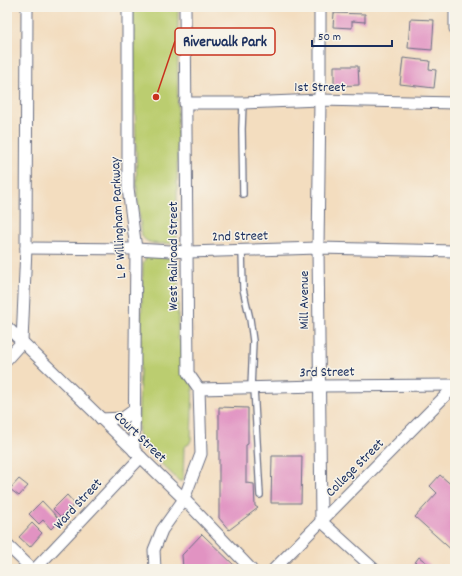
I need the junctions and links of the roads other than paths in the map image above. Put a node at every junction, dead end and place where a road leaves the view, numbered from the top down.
1 (27, 7) edge
2 (128, 7) edge
3 (185, 7) edge
4 (320, 7) edge
5 (455, 7) edge
6 (455, 29) edge
7 (320, 100) junction
8 (185, 103) junction
9 (243, 103) junction
10 (455, 103) edge
11 (243, 194) dead end
12 (26, 248) junction
13 (318, 248) junction
14 (136, 249) junction
15 (242, 250) junction
16 (455, 251) edge
17 (188, 252) junction
18 (7, 327) edge
19 (22, 342) junction
20 (7, 359) edge
21 (319, 386) junction
22 (455, 386) edge
23 (253, 388) junction
24 (199, 389) junction
25 (134, 410) junction
26 (101, 419) junction
27 (137, 454) junction
28 (260, 495) dead end
29 (184, 499) junction
30 (321, 521) junction
31 (7, 545) edge
32 (32, 569) edge
33 (35, 569) edge
34 (155, 569) edge
35 (250, 569) edge
36 (274, 569) edge
37 (374, 569) edge

1 - 12 street
2 - 14 street, L P Willingham Parkway
3 - 8 street, West Railroad Street
4 - 7 street, Mill Avenue
5 - 6 street
7 - 9 street, 1st Street
7 - 10 street, 1st Street
7 - 13 street, Mill Avenue
8 - 9 street, 1st Street
8 - 17 street, West Railroad Street
9 - 11 lane
12 - 14 street, 2nd Street
12 - 19 street
13 - 15 street, 2nd Street
13 - 16 street, 2nd Street
13 - 21 street, Mill Avenue
14 - 17 street, 2nd Street
14 - 25 street, L P Willingham Parkway
15 - 17 street, 2nd Street
15 - 23 lane
17 - 24 street, West Railroad Street
18 - 19 street, Court Street
19 - 20 street
19 - 26 street, Court Street
21 - 22 street, 3rd Street
21 - 23 street, 3rd Street
21 - 30 street, Mill Avenue
22 - 30 street, College Street
23 - 24 street, 3rd Street
23 - 28 lane
24 - 29 street
25 - 26 street
25 - 27 street, L P Willingham Parkway
26 - 27 street, Court Street
27 - 29 street, Court Street
27 - 33 street, Ward Street
29 - 34 street
29 - 35 street, Court Street
30 - 36 street, College Street
30 - 37 street
31 - 32 street

